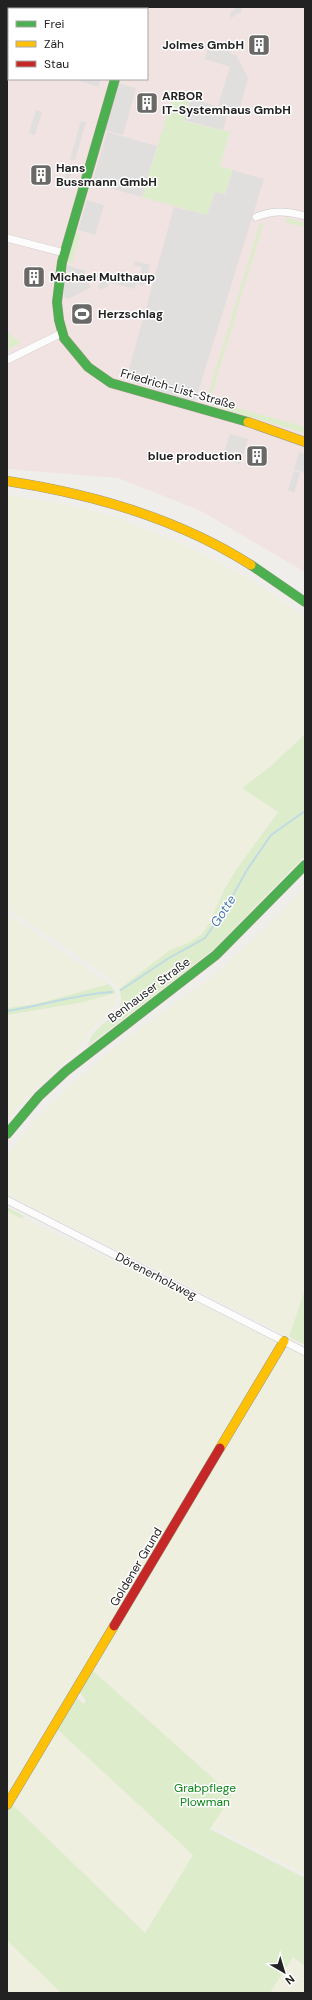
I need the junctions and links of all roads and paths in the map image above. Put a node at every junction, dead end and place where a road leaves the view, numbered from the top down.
1 (115, 80) edge
2 (305, 216) edge
3 (256, 217) dead end
4 (7, 238) edge
5 (64, 253) junction
6 (62, 333) junction
7 (7, 360) edge
8 (305, 442) edge
9 (7, 481) edge
10 (305, 602) edge
11 (305, 865) edge
12 (7, 1134) edge
13 (7, 1200) edge
14 (284, 1341) junction
15 (305, 1352) edge
16 (7, 1805) edge

1 - 5 street, Friedrich-List-Straße
2 - 3 street
4 - 5 street
5 - 6 street, Friedrich-List-Straße
6 - 7 street
6 - 8 street, Friedrich-List-Straße
9 - 10 street
11 - 12 street, Benhauser Straße
13 - 14 street, Dörenerholzweg
14 - 15 street, Dörenerholzweg
14 - 16 street, Goldener Grund

